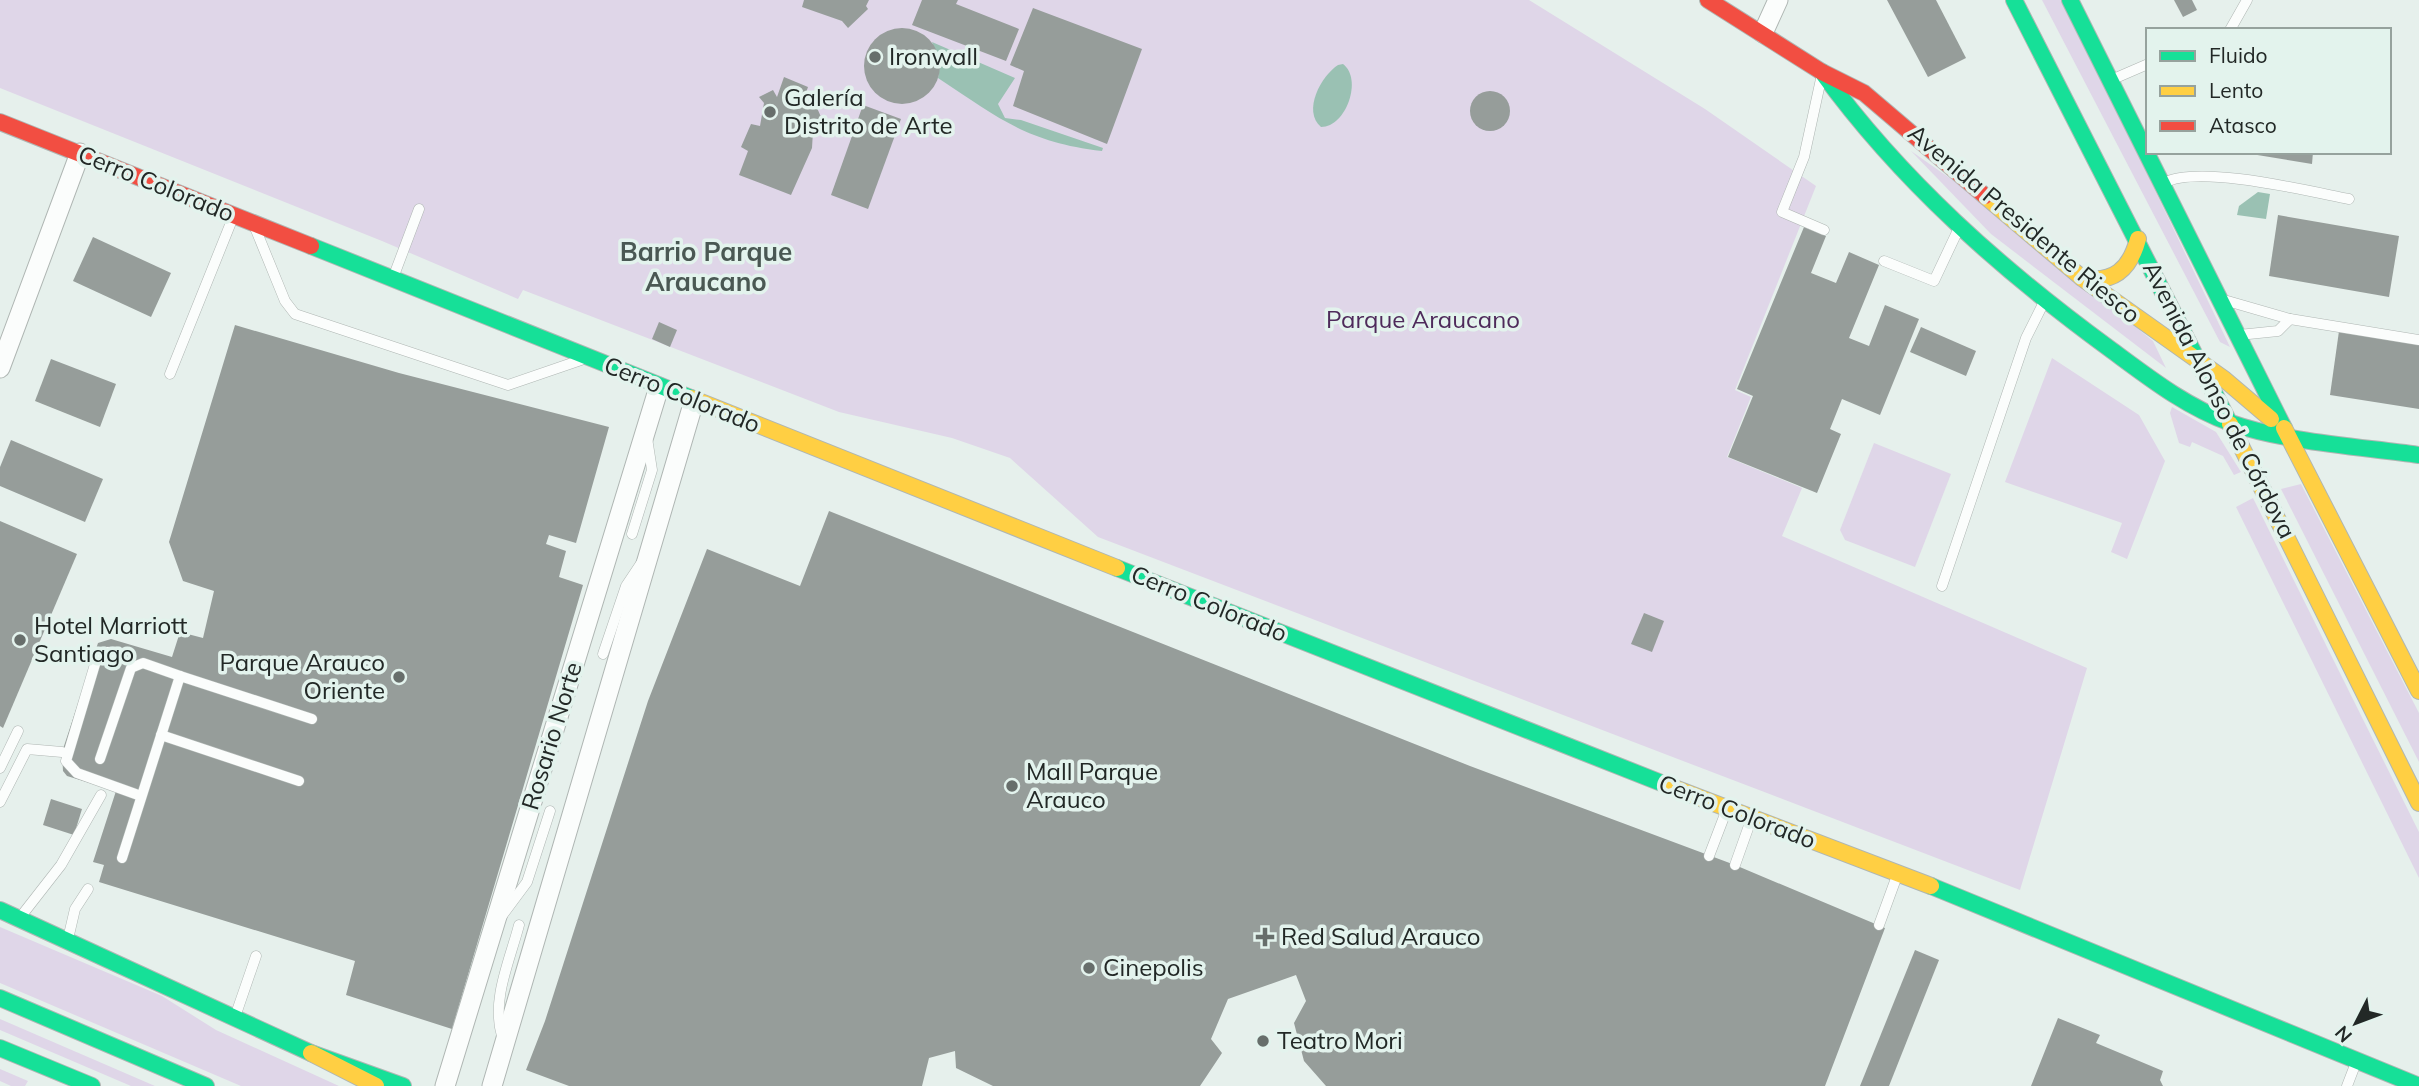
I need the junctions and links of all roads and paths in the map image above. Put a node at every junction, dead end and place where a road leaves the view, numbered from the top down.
1 (1708, 0) edge
2 (1778, 0) edge
3 (2014, 0) edge
4 (2070, 0) edge
5 (2247, 0) edge
6 (2231, 28) edge
7 (1763, 33) junction
8 (2146, 65) edge
9 (1822, 72) junction
10 (2110, 80) junction
11 (0, 122) edge
12 (80, 153) junction
13 (2146, 153) edge
14 (2146, 154) edge
15 (2161, 184) junction
16 (2349, 199) dead end
17 (419, 209) dead end
18 (234, 215) junction
19 (254, 223) junction
20 (1959, 227) junction
21 (1824, 230) dead end
22 (2138, 239) junction
23 (1884, 261) dead end
24 (393, 278) junction
25 (2082, 278) junction
26 (2218, 298) junction
27 (2044, 301) junction
28 (2290, 319) junction
29 (2237, 336) junction
30 (2419, 340) edge
31 (588, 357) junction
32 (2200, 363) junction
33 (0, 368) edge
34 (170, 374) dead end
35 (659, 387) junction
36 (694, 401) junction
37 (2230, 423) junction
38 (646, 430) junction
39 (2287, 435) junction
40 (2419, 455) edge
41 (632, 534) dead end
42 (649, 554) junction
43 (1942, 586) dead end
44 (116, 652) dead end
45 (603, 654) dead end
46 (180, 676) junction
47 (2419, 691) edge
48 (312, 719) dead end
49 (18, 731) dead end
50 (161, 735) junction
51 (62, 752) dead end
52 (100, 759) dead end
53 (0, 768) edge
54 (299, 781) dead end
55 (101, 795) dead end
56 (141, 796) junction
57 (0, 802) edge
58 (2419, 803) edge
59 (1727, 809) junction
60 (550, 811) dead end
61 (1752, 819) junction
62 (1709, 856) dead end
63 (122, 858) dead end
64 (1734, 865) dead end
65 (1898, 873) junction
66 (88, 889) dead end
67 (0, 909) edge
68 (20, 918) junction
69 (495, 923) junction
70 (519, 925) dead end
71 (1879, 925) dead end
72 (68, 939) junction
73 (256, 956) dead end
74 (0, 998) edge
75 (235, 1017) junction
76 (504, 1043) junction
77 (0, 1048) edge
78 (311, 1053) junction
79 (2357, 1060) junction
80 (92, 1086) edge
81 (206, 1086) edge
82 (376, 1086) edge
83 (403, 1086) edge
84 (445, 1086) edge
85 (492, 1086) edge
86 (2347, 1086) edge
87 (2419, 1086) edge

1 - 7 main road, Avenida Presidente Riesco
2 - 7 street
3 - 22 main road, Avenida Alonso de Córdova
4 - 10 main road, Avenida Alonso de Córdova
5 - 6 lane
7 - 9 main road, Avenida Presidente Riesco
8 - 10 lane
9 - 20 main road, Avenida Presidente Riesco
9 - 21 lane
9 - 25 main road, Avenida Presidente Riesco
10 - 13 main road, Avenida Alonso de Córdova
11 - 12 main road, Cerro Colorado
12 - 18 main road, Cerro Colorado
12 - 33 street
14 - 15 main road, Avenida Alonso de Córdova
15 - 16 lane
15 - 26 main road, Avenida Alonso de Córdova
17 - 24 lane
18 - 19 main road, Cerro Colorado
18 - 34 lane
19 - 24 main road, Cerro Colorado
19 - 31 lane
20 - 23 lane
20 - 27 main road, Avenida Presidente Riesco
22 - 25 main road
22 - 32 main road, Avenida Alonso de Córdova
24 - 31 main road, Cerro Colorado
25 - 32 main road, Avenida Presidente Riesco
26 - 28 lane
26 - 29 main road, Avenida Alonso de Córdova
27 - 37 main road, Avenida Presidente Riesco
27 - 43 lane
28 - 29 lane
28 - 30 lane
29 - 39 main road, Avenida Alonso de Córdova
31 - 35 main road, Cerro Colorado
32 - 37 main road, Avenida Alonso de Córdova
32 - 39 main road, Avenida Presidente Riesco
35 - 36 main road, Cerro Colorado
35 - 38 street, Rosario Norte
36 - 42 street, Rosario Norte
36 - 59 main road, Cerro Colorado
37 - 39 main road, Avenida Presidente Riesco
37 - 58 main road, Avenida Alonso de Córdova
38 - 41 lane
38 - 69 street, Rosario Norte
39 - 40 main road, Avenida Presidente Riesco
39 - 47 main road, Avenida Alonso de Córdova
42 - 45 lane
42 - 76 street, Rosario Norte
44 - 56 lane
46 - 48 lane
46 - 50 lane
46 - 52 lane
49 - 53 lane
50 - 54 lane
50 - 56 lane
51 - 57 lane
55 - 68 lane
56 - 63 lane
59 - 61 main road, Cerro Colorado
59 - 62 lane
60 - 69 lane
61 - 64 lane
61 - 65 main road, Cerro Colorado
65 - 71 lane
65 - 79 main road, Cerro Colorado
66 - 72 lane
67 - 68 main road
68 - 72 main road
69 - 84 street, Rosario Norte
70 - 76 lane
72 - 75 main road
73 - 75 lane
74 - 81 main road
75 - 78 main road
76 - 85 street, Rosario Norte
77 - 80 main road
78 - 82 main road
78 - 83 main road
79 - 86 lane
79 - 87 main road, Cerro Colorado

